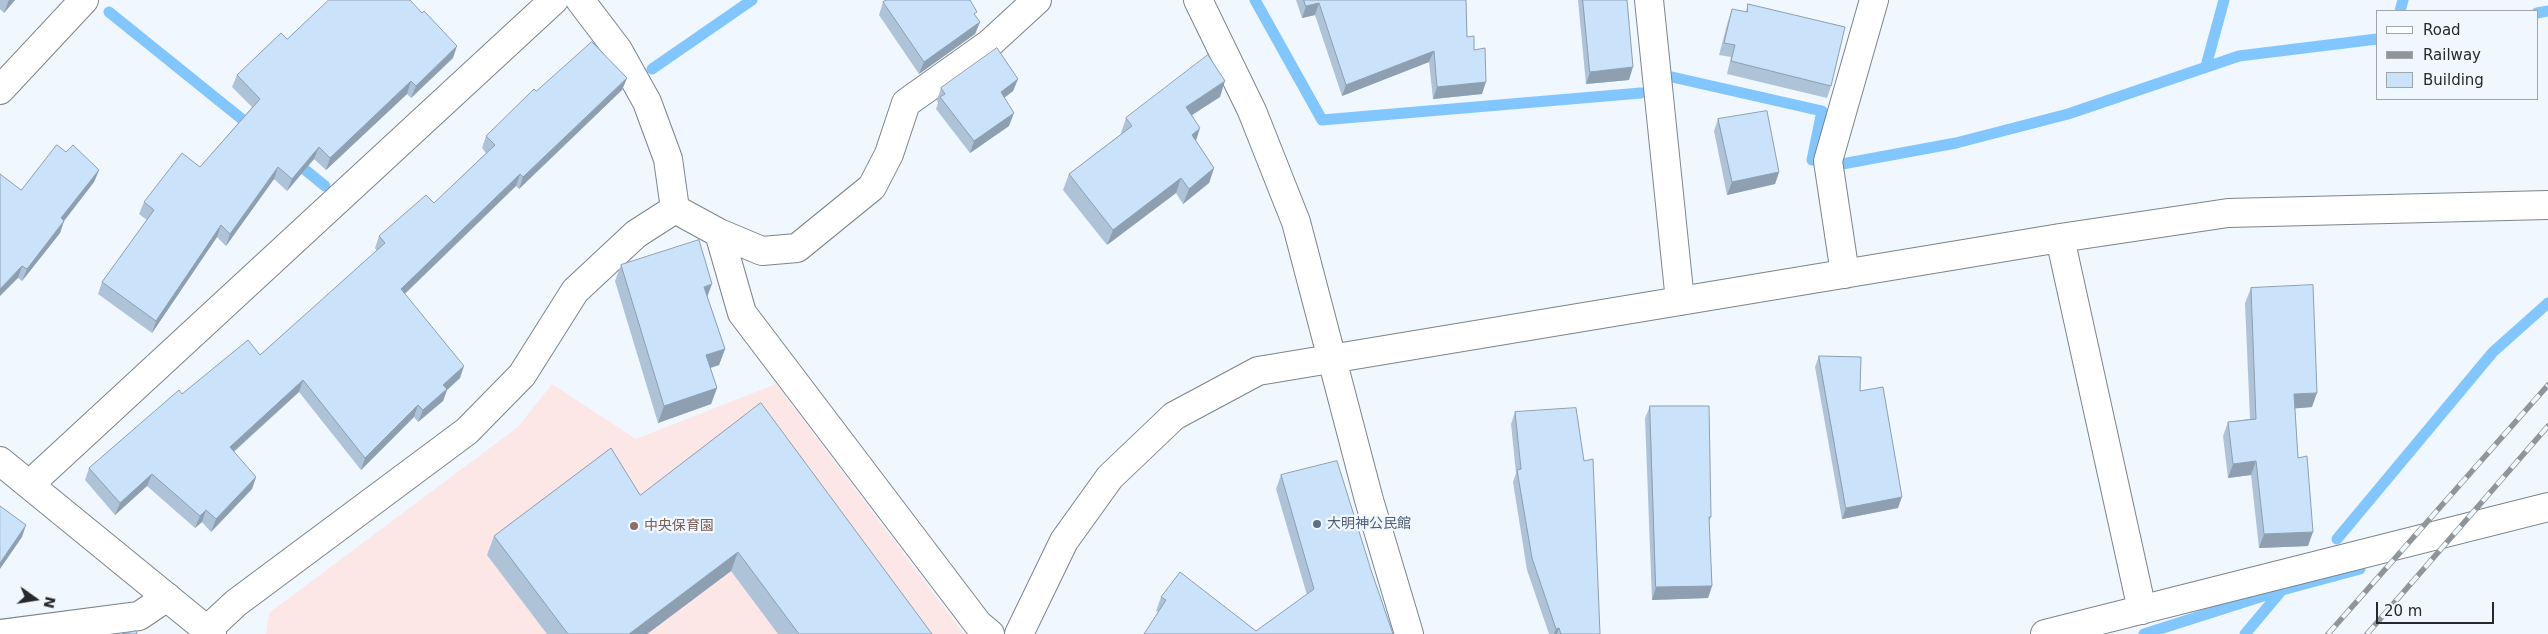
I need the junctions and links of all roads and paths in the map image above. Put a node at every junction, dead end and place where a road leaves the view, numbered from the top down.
1 (84, 0) edge
2 (554, 0) edge
3 (580, 0) edge
4 (1037, 0) edge
5 (1198, 0) edge
6 (1649, 0) edge
7 (1874, 0) edge
8 (0, 90) edge
9 (2548, 206) edge
10 (675, 209) junction
11 (719, 233) junction
12 (2060, 238) junction
13 (1845, 274) junction
14 (1680, 301) junction
15 (1332, 358) junction
16 (0, 461) edge
17 (30, 484) junction
18 (2548, 507) edge
19 (167, 597) junction
20 (2142, 610) junction
21 (210, 632) edge
22 (0, 634) edge
23 (990, 634) edge
24 (1019, 634) edge
25 (1409, 634) edge
26 (2044, 634) edge

1 - 8 street
2 - 17 street
3 - 10 street
4 - 11 street
5 - 15 street
6 - 14 street
7 - 13 street
9 - 12 street
10 - 11 street
10 - 21 street
11 - 23 street
12 - 13 street
12 - 20 street
13 - 14 street
14 - 15 street
15 - 24 street
15 - 25 street
16 - 17 street
17 - 19 street
18 - 20 street
19 - 21 street
19 - 22 street
20 - 26 street

